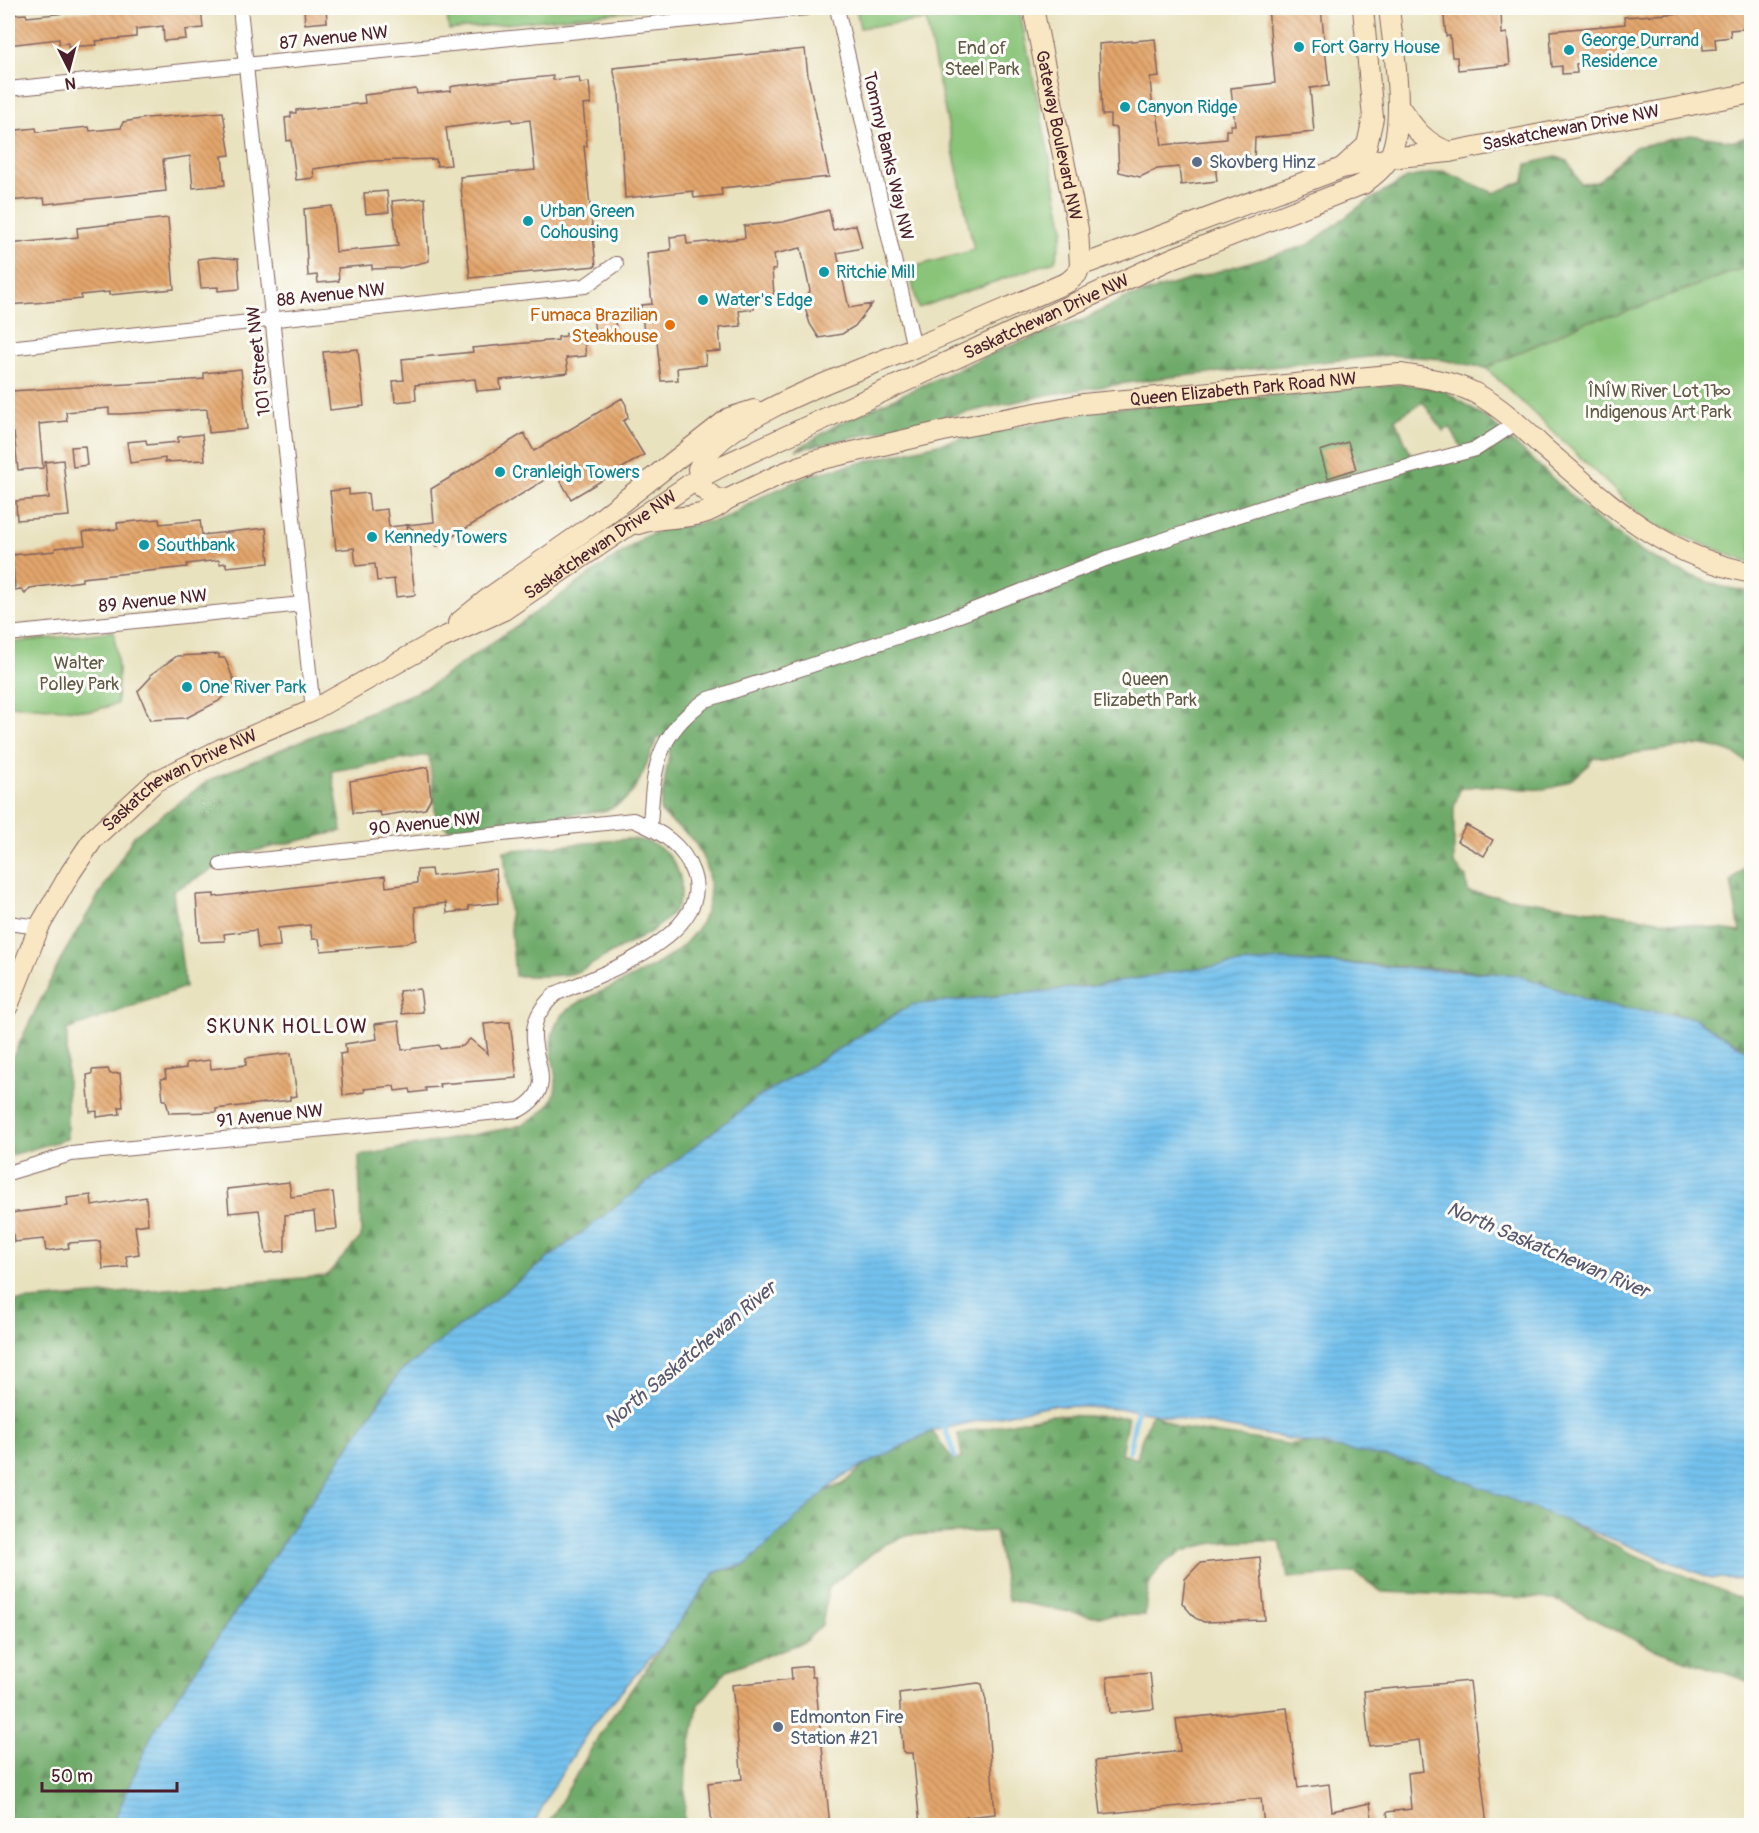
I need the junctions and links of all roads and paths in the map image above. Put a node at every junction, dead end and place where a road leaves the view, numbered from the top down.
1 (240, 8) edge
2 (807, 8) edge
3 (837, 8) edge
4 (1032, 8) edge
5 (1363, 8) edge
6 (1389, 8) edge
7 (246, 65) junction
8 (8, 88) edge
9 (1752, 93) edge
10 (1398, 105) junction
11 (1449, 152) junction
12 (1389, 158) junction
13 (1342, 168) junction
14 (1173, 258) junction
15 (616, 264) dead end
16 (1080, 266) junction
17 (273, 320) junction
18 (8, 348) edge
19 (914, 348) junction
20 (785, 401) junction
21 (1516, 423) junction
22 (699, 478) junction
23 (726, 500) junction
24 (624, 528) junction
25 (1752, 573) edge
26 (302, 604) junction
27 (8, 634) edge
28 (438, 640) junction
29 (313, 710) junction
30 (650, 827) junction
31 (220, 864) dead end
32 (8, 922) edge
33 (39, 927) junction
34 (8, 1006) edge
35 (8, 1173) edge

1 - 7 street, 101 Street NW
2 - 7 street, 87 Avenue NW
3 - 19 street, Tommy Banks Way NW
4 - 16 main road, Gateway Boulevard NW
5 - 13 main road
6 - 10 main road
7 - 8 street, 87 Avenue NW
7 - 17 street, 101 Street NW
9 - 11 main road, Saskatchewan Drive NW
10 - 11 main road
10 - 12 main road
11 - 12 main road, Saskatchewan Drive NW
12 - 13 main road, Saskatchewan Drive NW
12 - 14 main road, Saskatchewan Drive NW
13 - 16 main road, Saskatchewan Drive NW
14 - 16 main road
14 - 22 main road, Saskatchewan Drive NW
15 - 17 street, 88 Avenue NW
16 - 19 main road, Saskatchewan Drive NW
17 - 18 street, 88 Avenue NW
17 - 26 street, 101 Street NW
19 - 20 main road, Saskatchewan Drive NW
20 - 22 main road, Saskatchewan Drive NW
20 - 28 main road, Saskatchewan Drive NW
21 - 23 main road, Queen Elizabeth Park Road NW
21 - 25 main road, Queen Elizabeth Park Road NW
21 - 30 street
22 - 23 main road
22 - 24 main road, Saskatchewan Drive NW
23 - 24 main road, Queen Elizabeth Park Road NW
24 - 28 main road, Saskatchewan Drive NW
26 - 27 street, 89 Avenue NW
26 - 29 street, 101 Street NW
28 - 29 main road, Saskatchewan Drive NW
29 - 33 main road, Saskatchewan Drive NW
30 - 31 street, 90 Avenue NW
30 - 35 street, 91 Avenue NW
32 - 33 street
33 - 34 main road, Saskatchewan Drive NW

